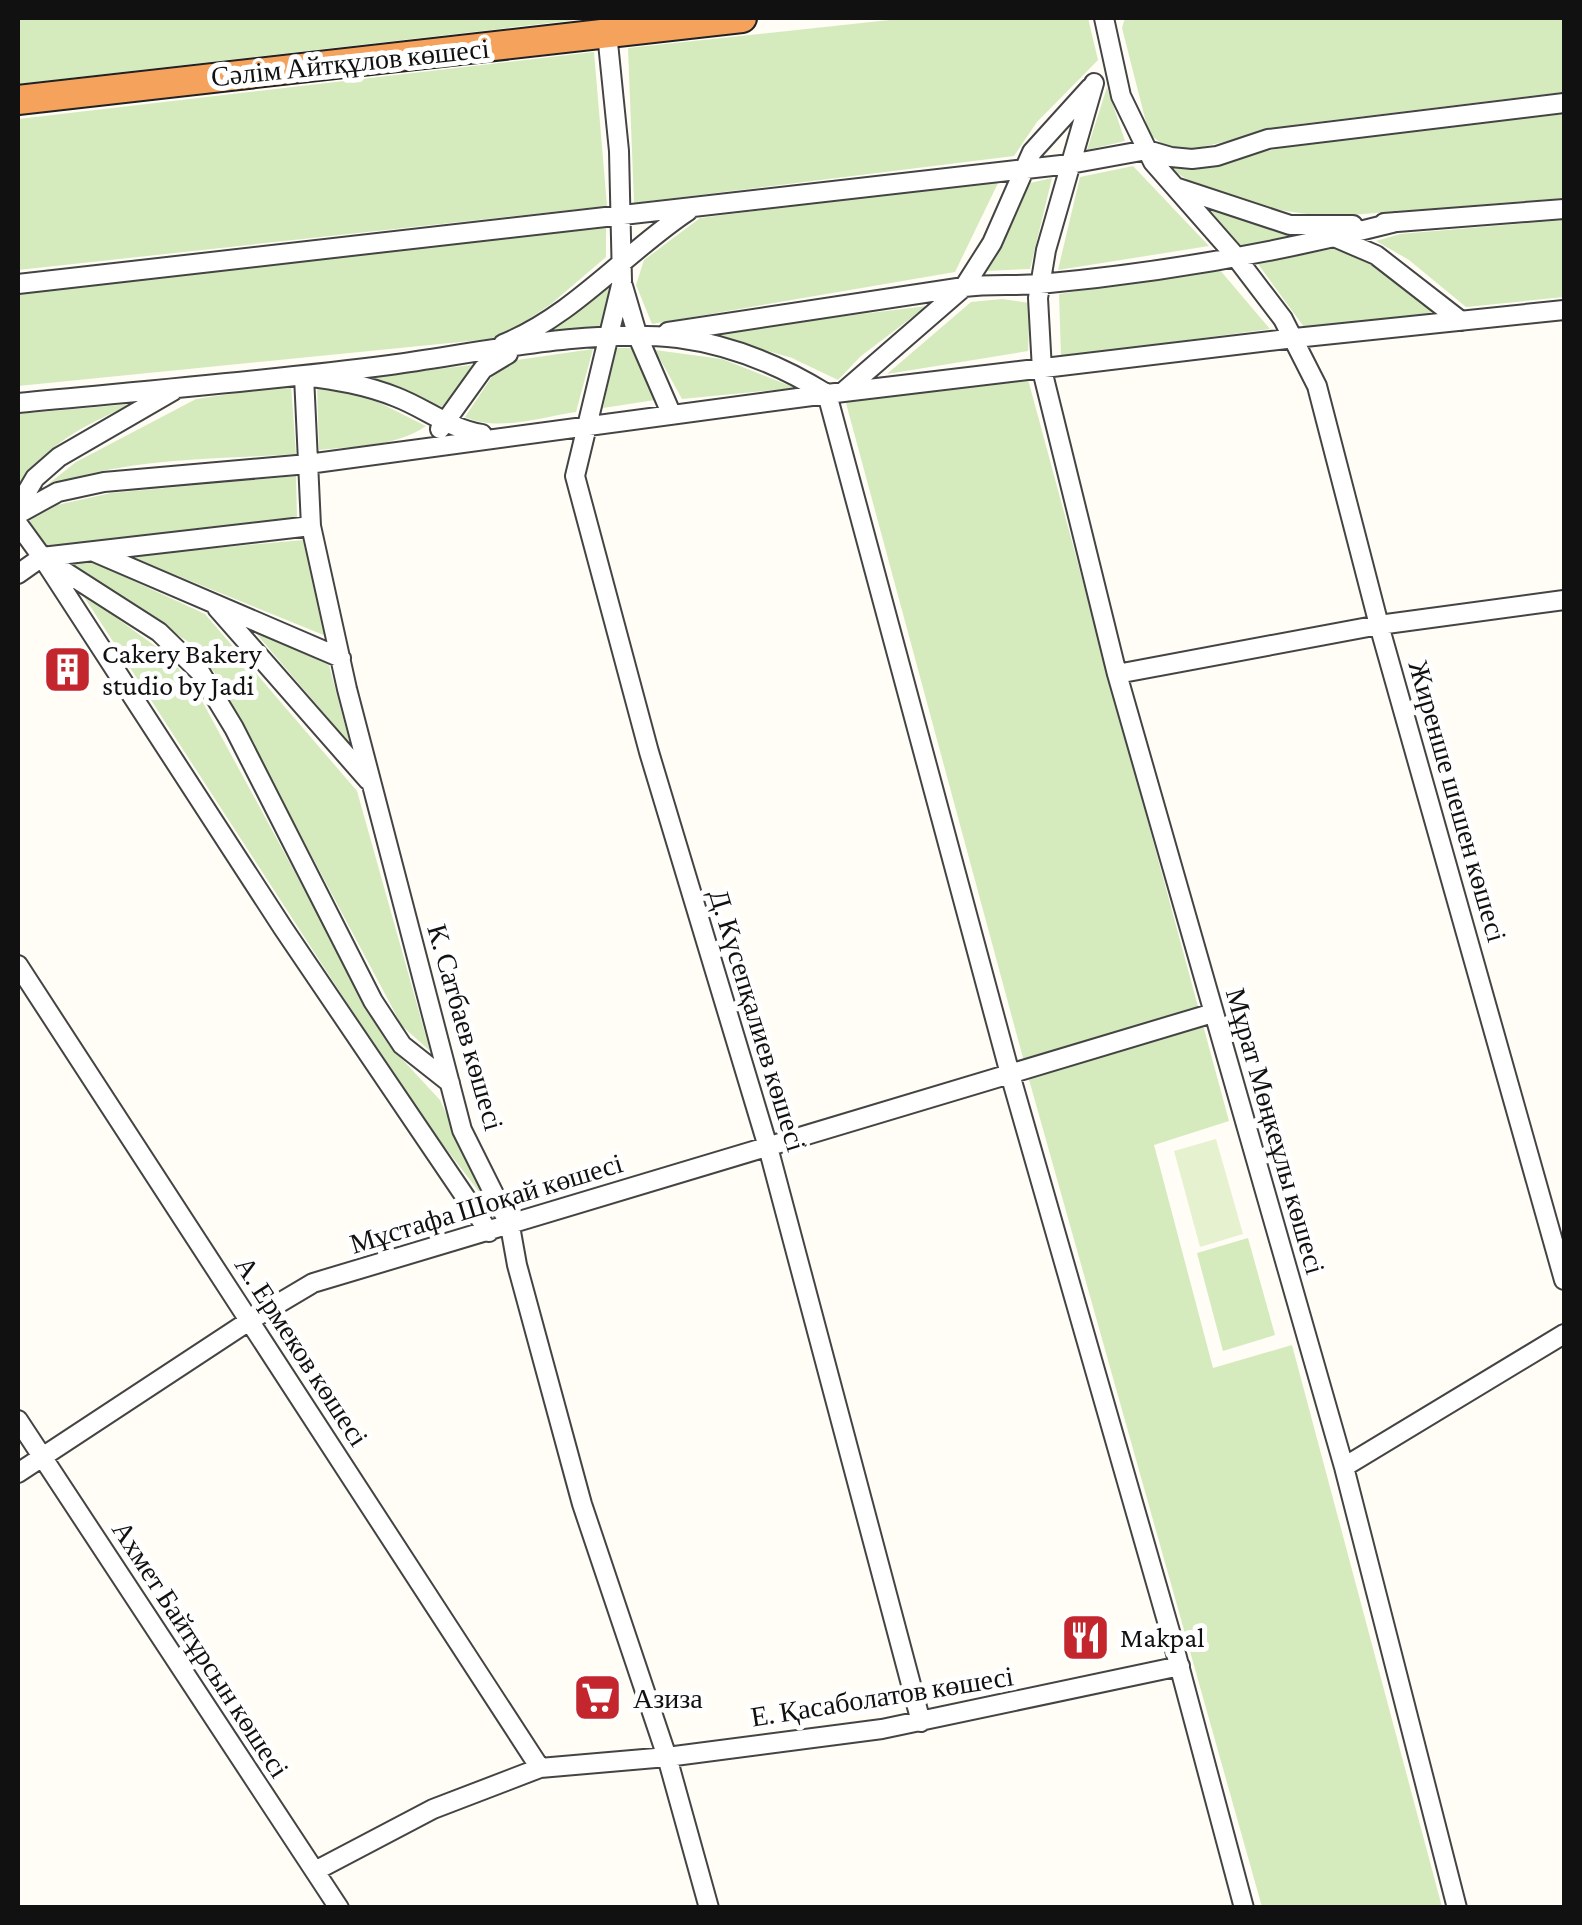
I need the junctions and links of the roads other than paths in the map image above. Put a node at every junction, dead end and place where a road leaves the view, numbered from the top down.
1 (742, 18) edge
2 (1104, 18) edge
3 (608, 33) junction
4 (1114, 61) junction
5 (1094, 83) junction
6 (18, 100) edge
7 (1564, 102) edge
8 (1147, 150) junction
9 (1070, 164) junction
10 (1025, 168) junction
11 (1175, 187) junction
12 (694, 207) junction
13 (1564, 209) edge
14 (620, 216) junction
15 (1396, 222) junction
16 (1290, 225) junction
17 (1338, 238) junction
18 (1236, 258) junction
19 (622, 272) junction
20 (18, 284) edge
21 (1040, 284) junction
22 (964, 288) junction
23 (1564, 310) edge
24 (1461, 321) junction
25 (611, 336) junction
26 (638, 337) junction
27 (1295, 338) junction
28 (524, 347) junction
29 (484, 352) junction
30 (1042, 370) junction
31 (304, 376) junction
32 (178, 388) junction
33 (835, 393) junction
34 (18, 403) edge
35 (670, 413) junction
36 (447, 423) junction
37 (587, 424) junction
38 (497, 436) junction
39 (406, 450) junction
40 (308, 464) junction
41 (18, 511) edge
42 (18, 524) edge
43 (311, 526) junction
44 (93, 552) junction
45 (42, 557) junction
46 (18, 574) edge
47 (1564, 600) edge
48 (214, 604) junction
49 (1380, 625) junction
50 (341, 658) junction
51 (1117, 674) junction
52 (372, 786) junction
53 (18, 965) edge
54 (1213, 1013) junction
55 (1010, 1074) junction
56 (450, 1083) junction
57 (768, 1147) junction
58 (510, 1226) junction
59 (489, 1232) junction
60 (1564, 1280) edge
61 (249, 1321) junction
62 (1564, 1334) edge
63 (18, 1420) edge
64 (41, 1457) junction
65 (1344, 1467) junction
66 (18, 1473) edge
67 (1180, 1666) junction
68 (920, 1722) junction
69 (667, 1757) junction
70 (540, 1768) junction
71 (314, 1871) junction
72 (339, 1908) edge
73 (708, 1908) edge
74 (1244, 1908) edge
75 (1458, 1908) edge

1 - 3 highway, Сәлім Айтқұлов көшесі
2 - 4 street, Жиренше шешен көшесі
3 - 6 highway, Сәлім Айтқұлов көшесі
3 - 14 street
4 - 5 street
4 - 8 street, Жиренше шешен көшесі
5 - 9 street, Мұрат Мөңкеұлы көшесі
5 - 10 street
7 - 8 street
8 - 9 street
8 - 11 street, Жиренше шешен көшесі
9 - 10 street
9 - 21 street, Мұрат Мөңкеұлы көшесі
10 - 12 street
10 - 22 street
11 - 16 street
11 - 18 street, Жиренше шешен көшесі
12 - 14 street
12 - 19 street
13 - 15 street
14 - 19 street
14 - 20 street
15 - 16 street
15 - 17 street
16 - 17 street
17 - 18 street
17 - 24 street
18 - 21 street
18 - 27 street, Жиренше шешен көшесі
19 - 25 street, Д. Күсепқалиев көшесі
19 - 26 street
19 - 29 street
21 - 22 street
21 - 30 street, Мұрат Мөңкеұлы көшесі
22 - 26 street
22 - 33 street
23 - 24 street
24 - 27 street
25 - 26 street
25 - 28 street
25 - 37 street, Д. Күсепқалиев көшесі
26 - 33 street
26 - 35 street
27 - 30 street
27 - 49 street, Жиренше шешен көшесі
28 - 29 street
28 - 36 street
29 - 31 street
30 - 33 street
30 - 51 street, Мұрат Мөңкеұлы көшесі
31 - 32 street
31 - 36 street
31 - 40 street, К. Сатбаев көшесі
32 - 34 street
32 - 41 street
33 - 35 street
33 - 55 street
35 - 37 street
36 - 38 street
36 - 39 street
37 - 38 street
37 - 57 street, Д. Күсепқалиев көшесі
38 - 39 street
39 - 40 street
40 - 41 street
40 - 43 street, К. Сатбаев көшесі
42 - 45 street
43 - 44 street
43 - 50 street, К. Сатбаев көшесі
44 - 45 street
44 - 48 street
45 - 46 street
45 - 56 street
45 - 59 street
47 - 49 street
48 - 50 street
48 - 52 street
49 - 51 street
49 - 60 street, Жиренше шешен көшесі
50 - 52 street, К. Сатбаев көшесі
51 - 54 street, Мұрат Мөңкеұлы көшесі
52 - 56 street, К. Сатбаев көшесі
53 - 61 street, А. Ермеков көшесі
54 - 55 street, Мұстафа Шоқай көшесі
54 - 65 street, Мұрат Мөңкеұлы көшесі
55 - 57 street, Мұстафа Шоқай көшесі
55 - 67 street
56 - 58 street, К. Сатбаев көшесі
57 - 58 street, Мұстафа Шоқай көшесі
57 - 68 street, Д. Күсепқалиев көшесі
58 - 59 street, Мұстафа Шоқай көшесі
58 - 69 street, К. Сатбаев көшесі
59 - 61 street, Мұстафа Шоқай көшесі
61 - 64 street, Мұстафа Шоқай көшесі
61 - 70 street, А. Ермеков көшесі
62 - 65 street
63 - 64 street, Ахмет Байтұрсын көшесі
64 - 66 street, Мұстафа Шоқай көшесі
64 - 71 street, Ахмет Байтұрсын көшесі
65 - 75 street, Мұрат Мөңкеұлы көшесі
67 - 68 street, Е. Қасаболатов көшесі
67 - 74 street
68 - 69 street, Е. Қасаболатов көшесі
69 - 70 street, Е. Қасаболатов көшесі
69 - 73 street, К. Сатбаев көшесі
70 - 71 street, Е. Қасаболатов көшесі
71 - 72 street, Ахмет Байтұрсын көшесі

